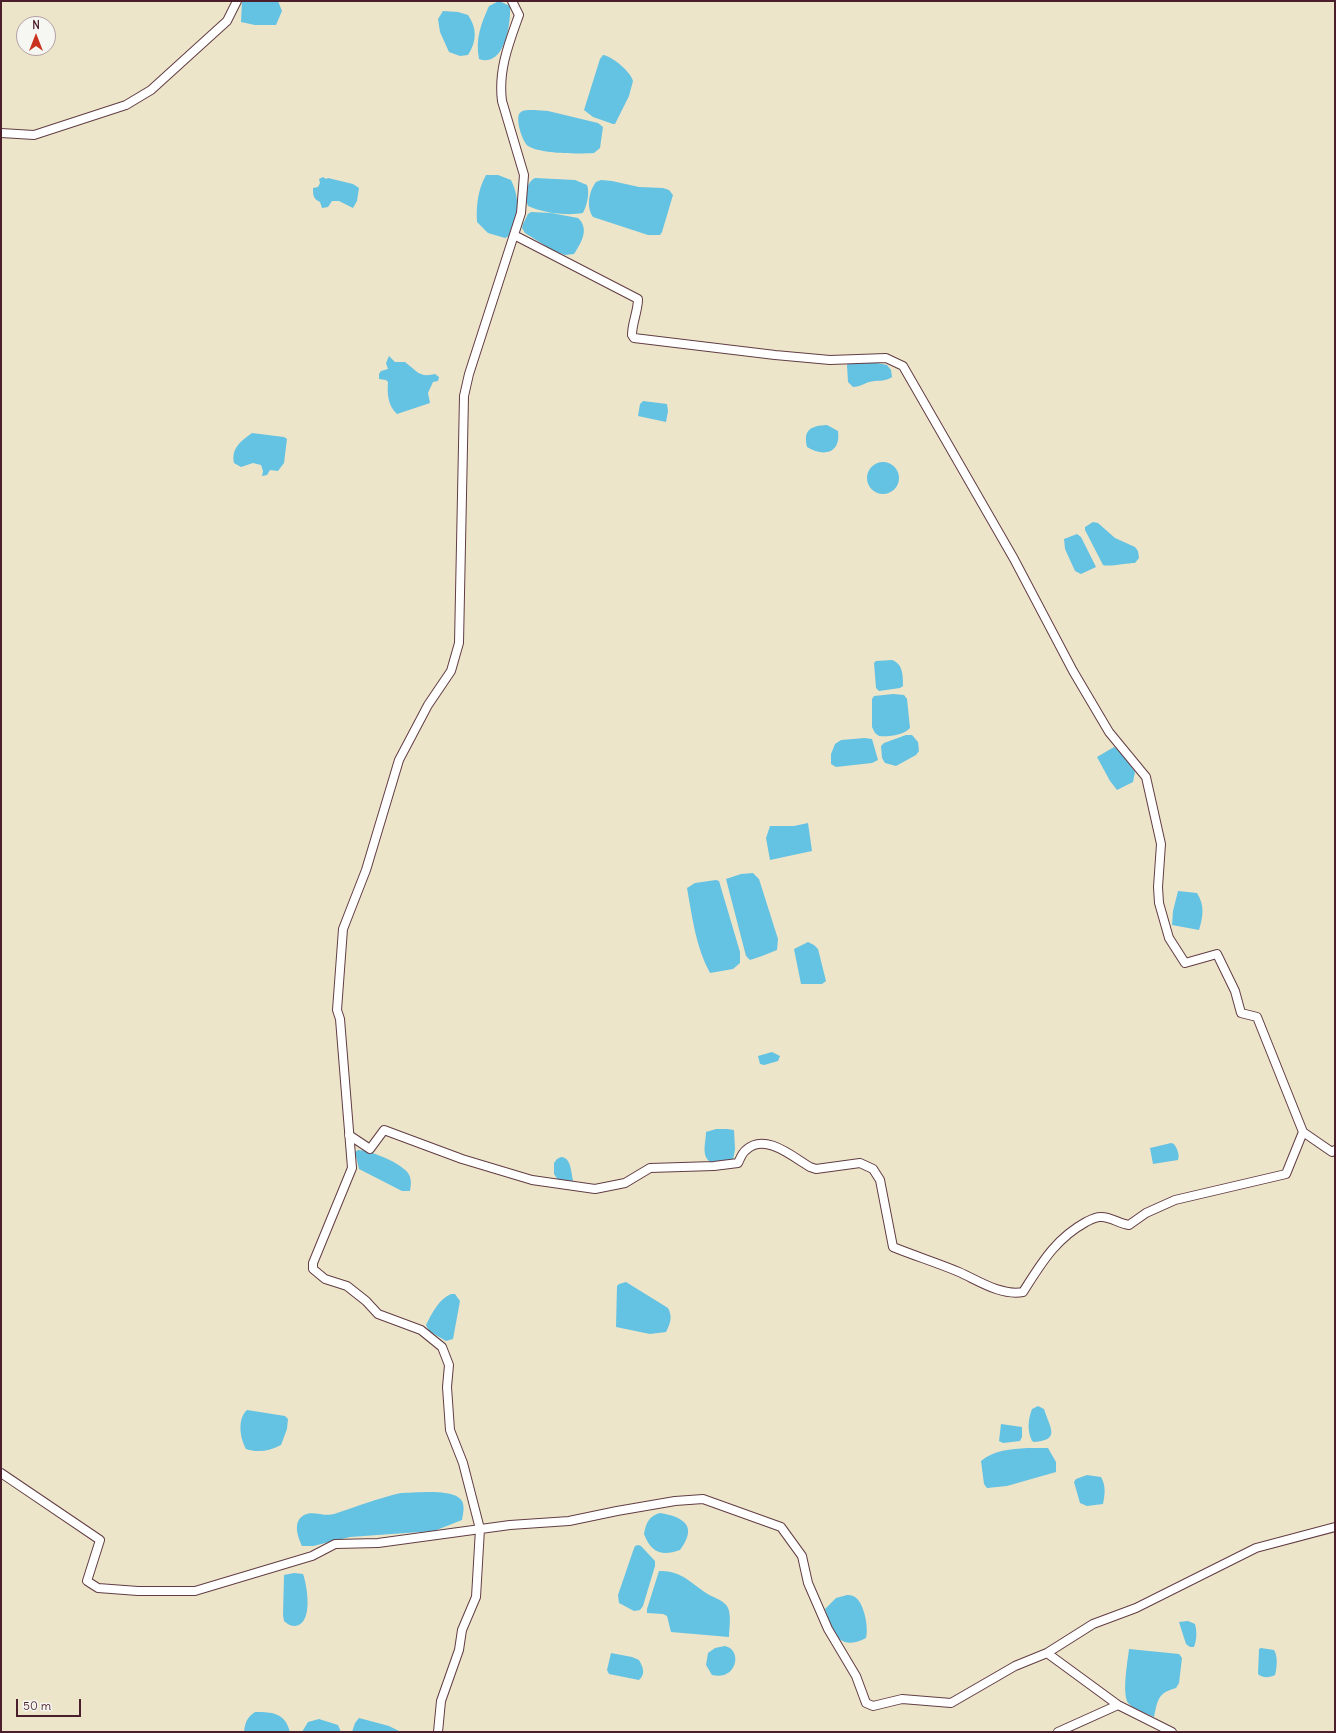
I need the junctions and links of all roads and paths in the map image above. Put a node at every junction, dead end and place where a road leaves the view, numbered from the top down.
1 (237, 1) edge
2 (512, 1) edge
3 (1, 133) edge
4 (514, 235) junction
5 (1303, 1132) junction
6 (349, 1135) junction
7 (1335, 1150) edge
8 (1, 1473) edge
9 (1335, 1527) edge
10 (480, 1529) junction
11 (1047, 1653) junction
12 (1118, 1705) junction
13 (438, 1732) edge
14 (1058, 1732) edge
15 (1172, 1732) edge

1 - 3 street
2 - 4 street
4 - 5 street
4 - 6 street
5 - 6 street
5 - 7 street
6 - 10 street
8 - 10 street
9 - 11 street
10 - 11 street
10 - 13 street
11 - 12 street
12 - 14 street
12 - 15 street

